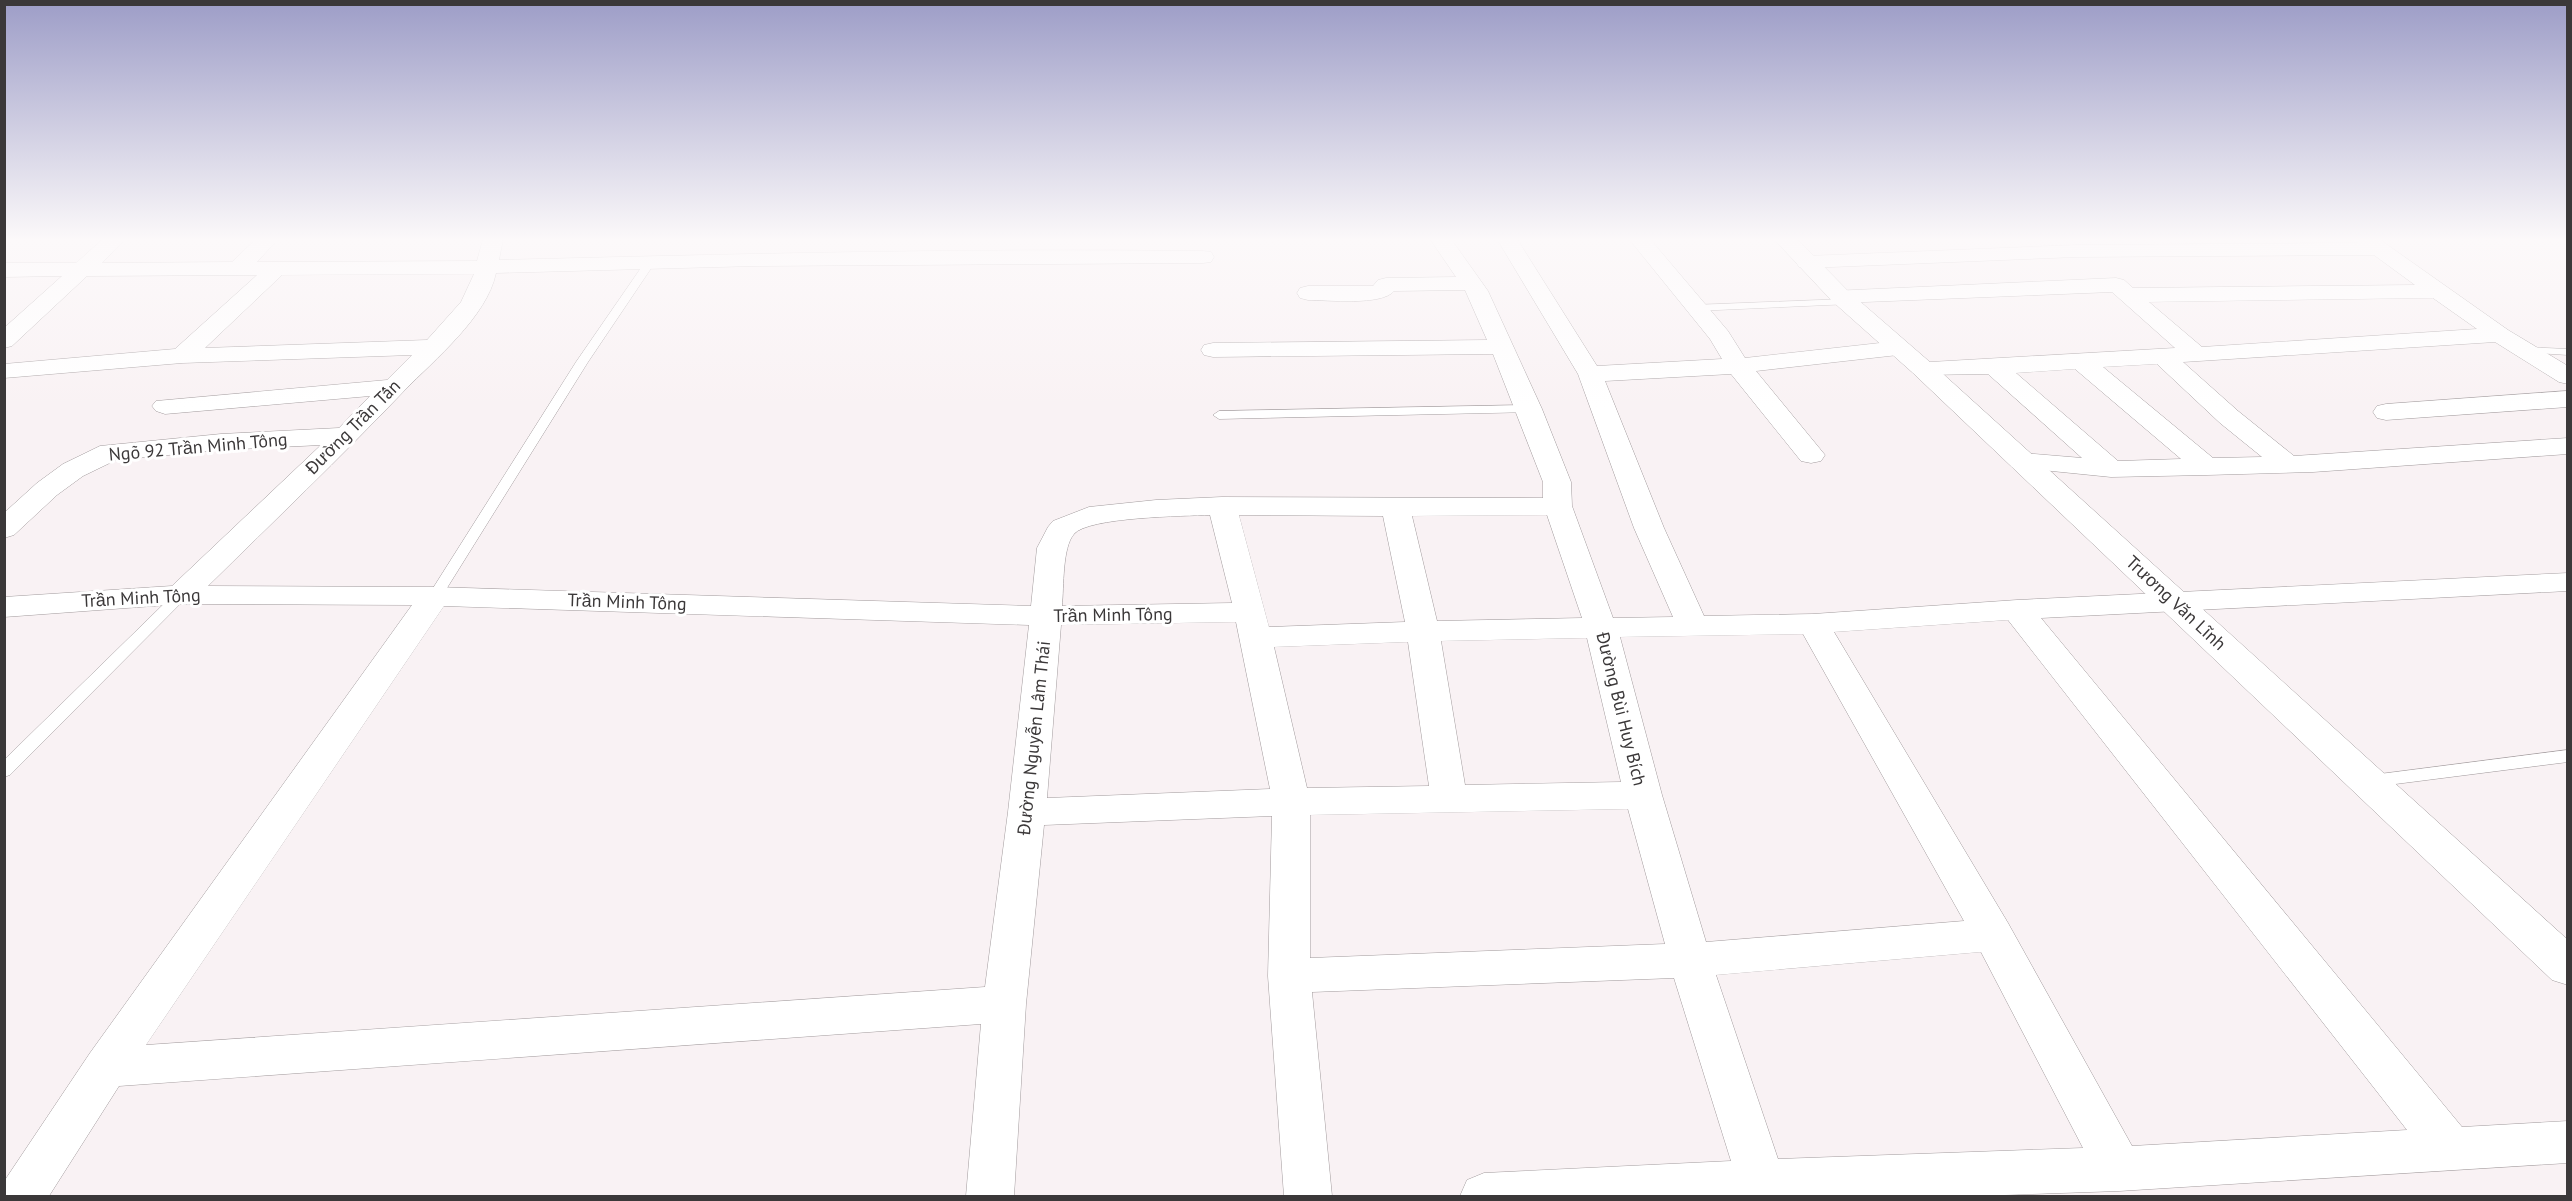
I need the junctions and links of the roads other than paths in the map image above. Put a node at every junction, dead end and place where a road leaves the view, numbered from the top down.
1 (55, 295) edge
2 (248, 295) edge
3 (476, 295) edge
4 (628, 295) edge
5 (1479, 295) edge
6 (1541, 295) edge
7 (1684, 295) edge
8 (1839, 295) edge
9 (1966, 295) edge
10 (2128, 295) edge
11 (2442, 295) edge
12 (1843, 299) junction
13 (1695, 308) junction
14 (2500, 335) junction
15 (4, 341) edge
16 (432, 347) junction
17 (1502, 347) junction
18 (1213, 350) dead end
19 (2523, 350) junction
20 (2568, 352) edge
21 (2196, 354) junction
22 (2161, 355) junction
23 (182, 356) junction
24 (1910, 358) junction
25 (2080, 361) junction
26 (1738, 366) junction
27 (1994, 367) junction
28 (4, 371) edge
29 (1590, 374) junction
30 (2568, 377) edge
31 (393, 387) junction
32 (2568, 399) edge
33 (165, 406) dead end
34 (1529, 409) junction
35 (2386, 412) dead end
36 (1219, 415) dead end
37 (346, 436) junction
38 (2568, 446) edge
39 (1811, 454) dead end
40 (2022, 461) junction
41 (2288, 465) junction
42 (2207, 467) junction
43 (2111, 470) junction
44 (1222, 506) junction
45 (1395, 506) junction
46 (1558, 506) junction
47 (4, 529) edge
48 (2568, 582) edge
49 (181, 595) junction
50 (435, 596) junction
51 (2176, 604) junction
52 (4, 607) edge
53 (2018, 610) junction
54 (1046, 616) junction
55 (1813, 624) junction
56 (1253, 625) junction
57 (1693, 626) junction
58 (1601, 628) junction
59 (1423, 632) junction
60 (2568, 756) edge
61 (4, 771) edge
62 (2369, 782) junction
63 (1643, 795) junction
64 (1449, 798) junction
65 (1291, 802) junction
66 (1027, 812) junction
67 (1994, 935) junction
68 (1690, 960) junction
69 (2568, 967) edge
70 (1289, 976) junction
71 (1004, 1004) junction
72 (106, 1068) junction
73 (2568, 1142) edge
74 (2450, 1148) junction
75 (2119, 1169) junction
76 (1764, 1189) edge
77 (22, 1197) edge
78 (990, 1197) edge
79 (1308, 1197) edge
80 (1484, 1197) edge

1 - 15 street
2 - 23 street
3 - 16 street, Đường Trần Tấn
4 - 50 lane
5 - 17 street, Đường Bùi Huy Bích
6 - 29 street
7 - 13 street
8 - 12 street, Trương Văn Lĩnh
9 - 12 street
10 - 21 street
11 - 14 street
12 - 13 lane
12 - 24 street, Trương Văn Lĩnh
13 - 26 street
14 - 19 street
14 - 21 street
16 - 23 street
16 - 31 street, Đường Trần Tấn
17 - 18 street
17 - 34 street, Đường Bùi Huy Bích
19 - 20 lane
19 - 30 street
21 - 22 street
22 - 25 street
22 - 41 street
23 - 28 street
24 - 26 street
24 - 27 street
24 - 40 street, Trương Văn Lĩnh
25 - 27 street
25 - 42 street
26 - 29 street
26 - 39 street
27 - 43 street
29 - 57 street
31 - 33 street
31 - 37 street, Đường Trần Tấn
32 - 35 street
34 - 36 lane
34 - 46 street, Đường Bùi Huy Bích
37 - 47 street, Ngõ 92 Trần Minh Tông
37 - 49 street, Đường Trần Tấn
38 - 41 street
40 - 43 street
40 - 51 street, Trương Văn Lĩnh
41 - 42 street
42 - 43 street
44 - 45 street, Đường Nguyễn Lâm Thái
44 - 54 street, Đường Nguyễn Lâm Thái
44 - 56 street
45 - 46 street, Đường Nguyễn Lâm Thái
45 - 59 street
46 - 58 street, Đường Bùi Huy Bích
48 - 51 street, Trần Minh Tông
49 - 50 street, Trần Minh Tông
49 - 52 street, Trần Minh Tông
49 - 61 lane
50 - 54 street, Trần Minh Tông
50 - 72 street
51 - 53 street, Trần Minh Tông
51 - 62 street, Trương Văn Lĩnh
53 - 55 street, Trần Minh Tông
53 - 74 street
54 - 56 street, Trần Minh Tông
54 - 66 street, Đường Nguyễn Lâm Thái
55 - 57 street, Trần Minh Tông
55 - 67 street
56 - 59 street, Trần Minh Tông
56 - 65 street
57 - 58 street, Trần Minh Tông
58 - 59 street, Trần Minh Tông
58 - 63 street, Đường Bùi Huy Bích
59 - 64 street
60 - 62 lane
62 - 69 street, Trương Văn Lĩnh
63 - 64 street
63 - 68 street, Đường Bùi Huy Bích
64 - 65 street
65 - 66 street
65 - 70 street
66 - 71 street, Đường Nguyễn Lâm Thái
67 - 68 street
67 - 75 street
68 - 70 street
68 - 76 street, Đường Bùi Huy Bích
70 - 79 street
71 - 72 street
71 - 78 street, Đường Nguyễn Lâm Thái
72 - 77 street
73 - 74 street
74 - 75 street
75 - 76 street
76 - 80 street

